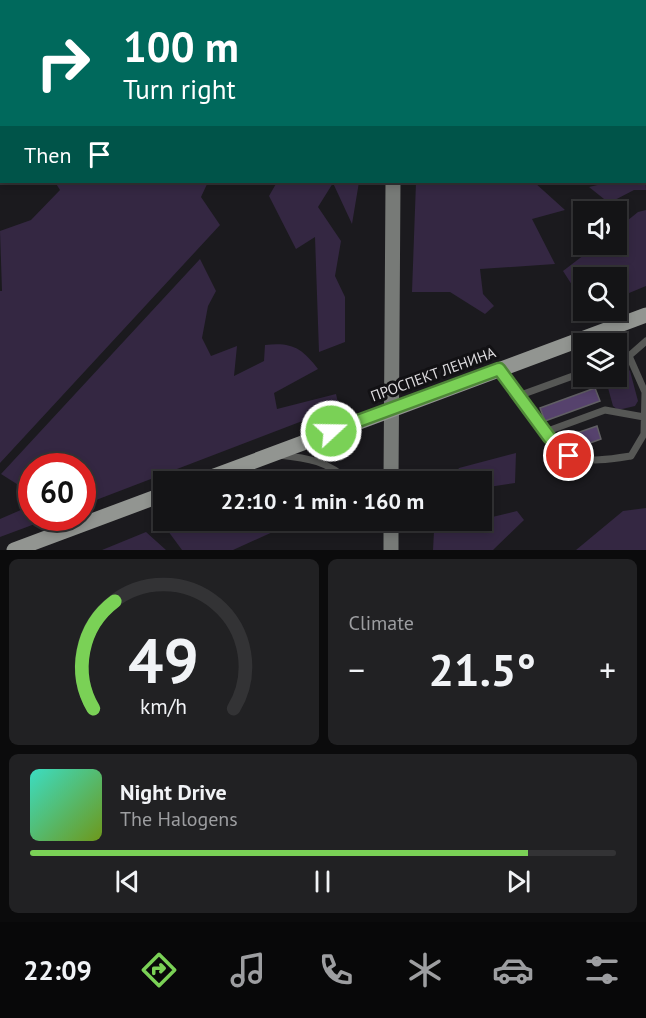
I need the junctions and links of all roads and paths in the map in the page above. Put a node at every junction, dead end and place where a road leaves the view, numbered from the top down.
1 (393, 183) edge
2 (646, 315) edge
3 (646, 341) edge
4 (629, 356) joint
5 (499, 369) junction
6 (573, 376) edge
7 (518, 396) junction
8 (392, 408) junction
9 (644, 417) junction
10 (545, 432) junction
11 (271, 454) junction
12 (227, 471) edge
13 (338, 471) edge
14 (391, 471) edge
15 (153, 498) edge
16 (391, 531) edge
17 (14, 550) edge
18 (391, 550) edge

1 - 8 street
2 - 5 main road, ПРОСПЕКТ ЛЕНИНА
3 - 4 lane
4 - 9 lane
5 - 7 lane
5 - 8 main road, ПРОСПЕКТ ЛЕНИНА
6 - 7 lane
7 - 10 lane
8 - 11 main road, ПРОСПЕКТ ЛЕНИНА
8 - 14 street
9 - 10 lane
9 - 10 lane
11 - 12 main road, ПРОСПЕКТ ЛЕНИНА
11 - 13 lane
15 - 17 main road
16 - 18 street

